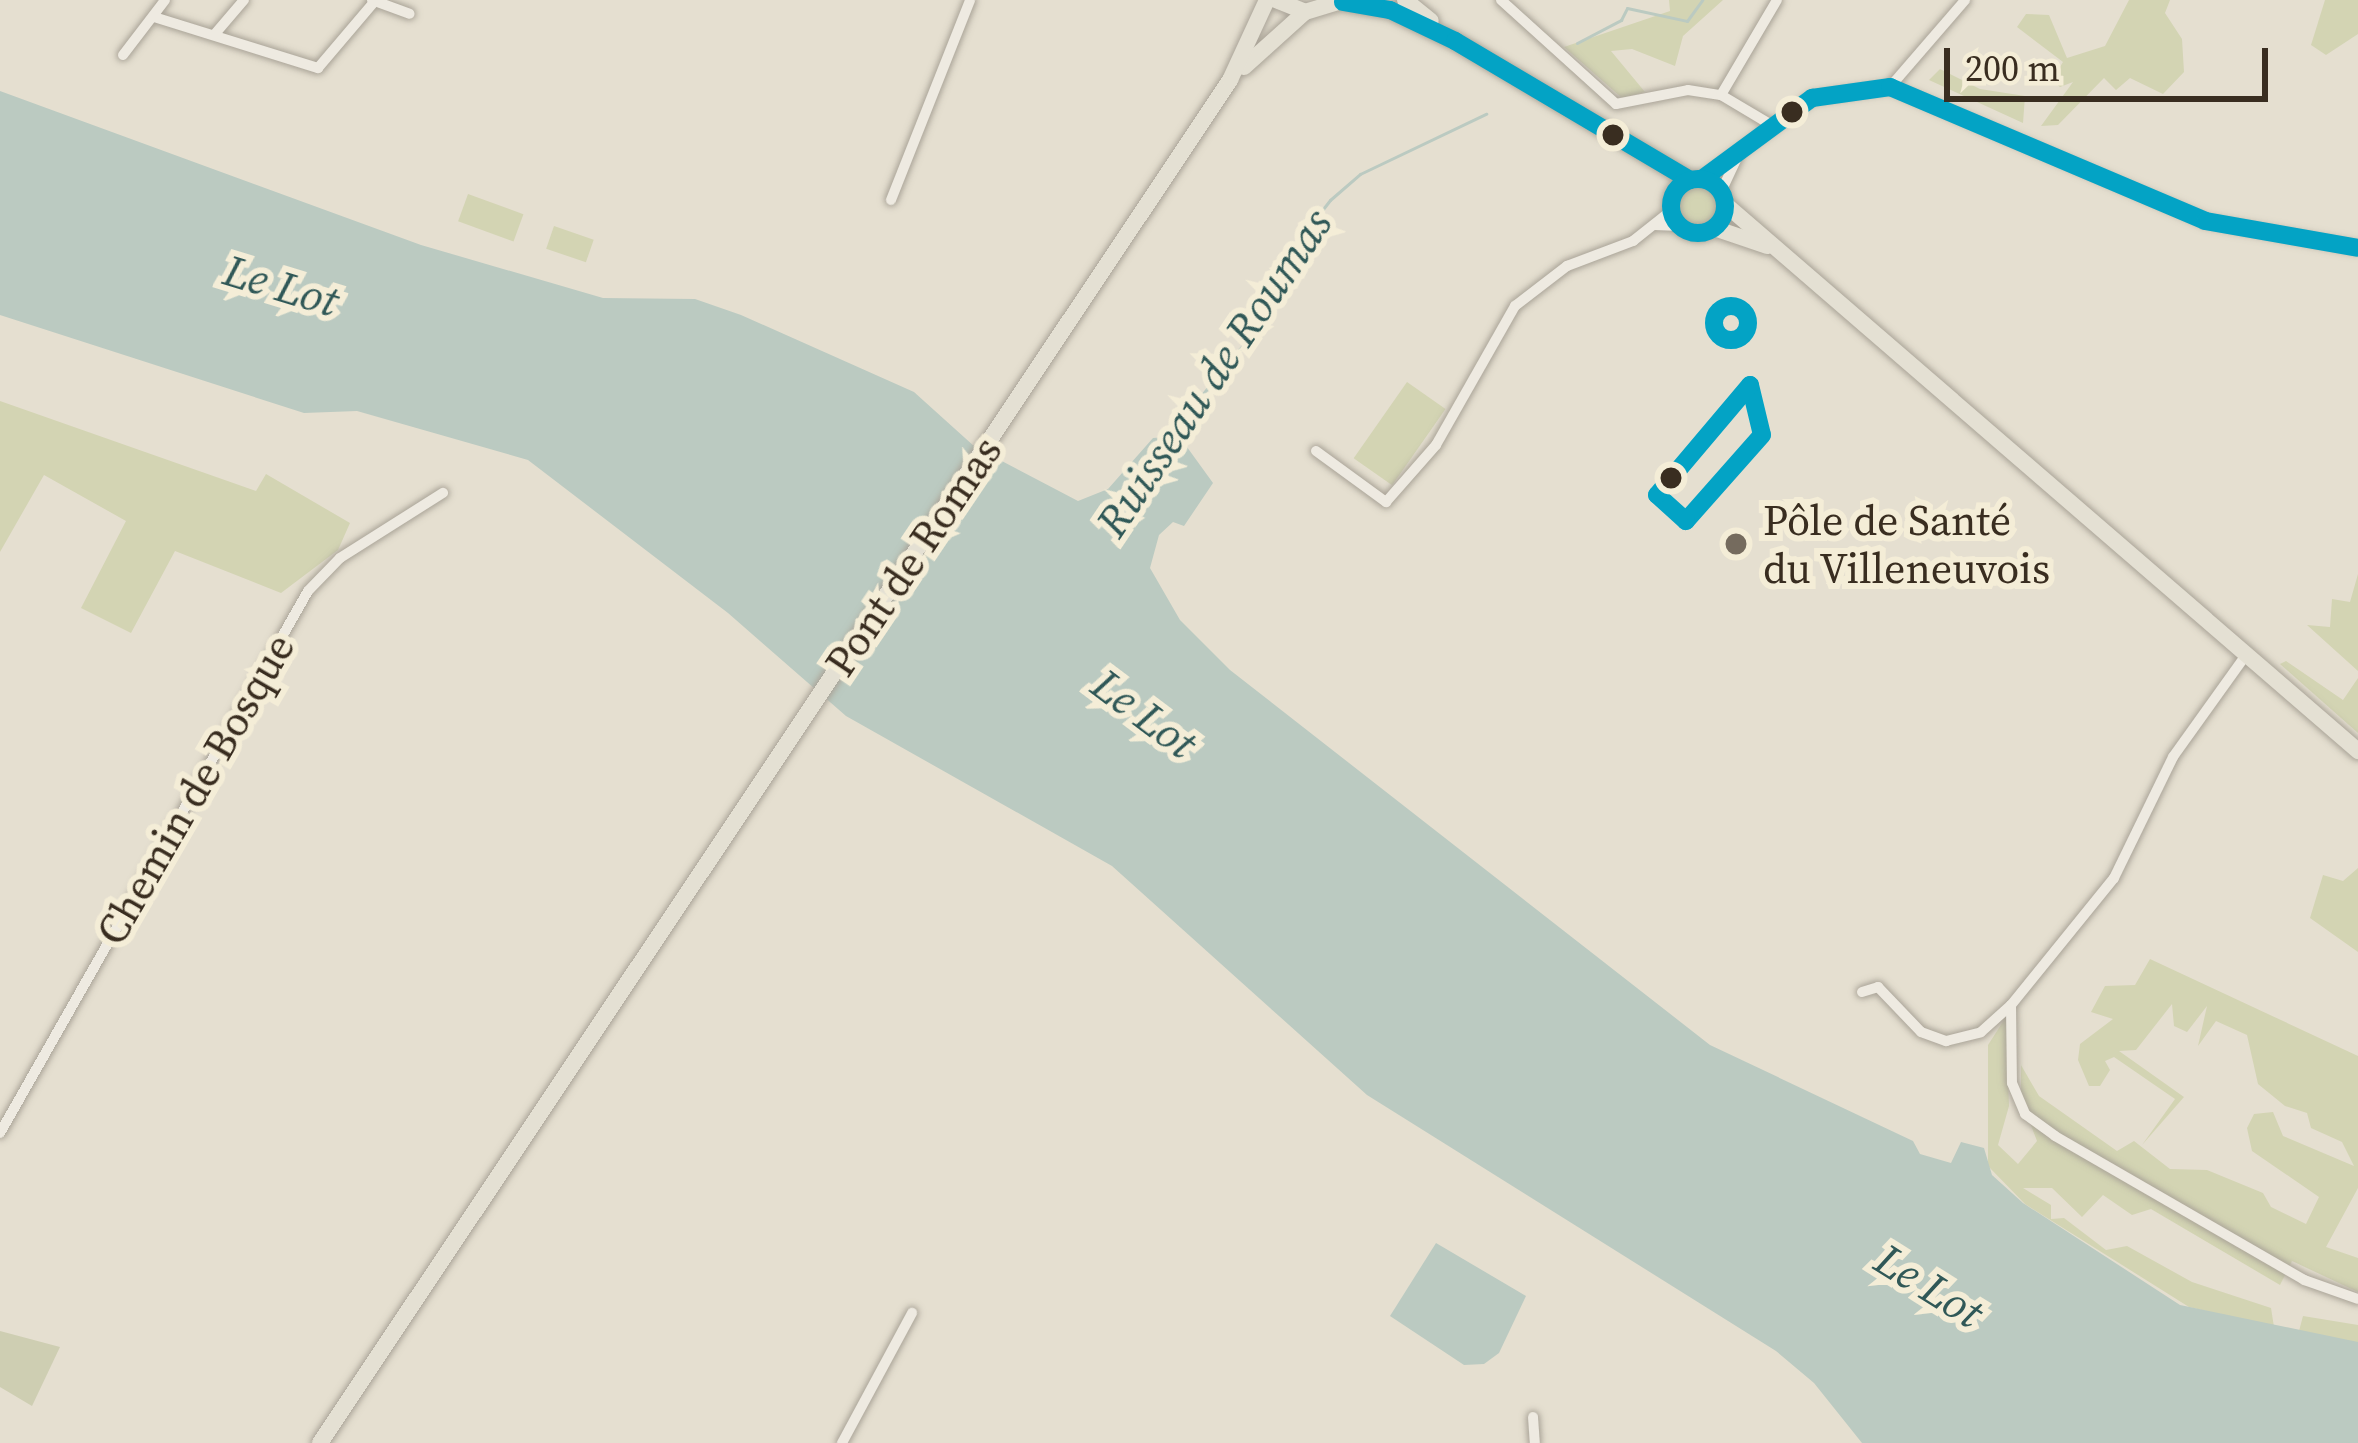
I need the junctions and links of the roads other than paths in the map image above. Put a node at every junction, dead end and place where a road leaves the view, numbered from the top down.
1 (165, 0) edge
2 (244, 0) edge
3 (970, 0) edge
4 (1272, 0) edge
5 (1405, 0) edge
6 (1501, 0) edge
7 (1777, 0) edge
8 (1965, 0) edge
9 (373, 1) edge
10 (1344, 1) edge
11 (1305, 12) junction
12 (410, 14) dead end
13 (154, 17) junction
14 (214, 35) junction
15 (1455, 41) junction
16 (123, 56) dead end
17 (1230, 80) junction
18 (1890, 87) junction
19 (1721, 95) junction
20 (1768, 123) junction
21 (1750, 140) junction
22 (1632, 149) junction
23 (1696, 180) junction
24 (1723, 198) junction
25 (891, 200) dead end
26 (1675, 211) junction
27 (1714, 228) junction
28 (2358, 248) edge
29 (1795, 260) junction
30 (1316, 451) dead end
31 (443, 493) dead end
32 (2246, 655) junction
33 (2358, 752) edge
34 (1862, 992) dead end
35 (2011, 1005) junction
36 (0, 1133) edge
37 (2358, 1299) edge
38 (912, 1313) dead end
39 (1533, 1417) dead end
40 (320, 1443) edge
41 (842, 1443) edge
42 (1535, 1443) edge

1 - 13 street
2 - 14 street
3 - 25 street
4 - 11 main road
4 - 17 main road
5 - 15 main road
6 - 19 street
7 - 19 street
8 - 18 street
9 - 12 street
9 - 14 street
10 - 11 main road
10 - 15 main road
11 - 17 main road
13 - 14 street
13 - 16 street
15 - 22 main road
17 - 40 main road, Pont de Romas
18 - 20 street
18 - 28 street
19 - 20 street
20 - 21 street
21 - 23 street
21 - 24 street
22 - 23 main road
22 - 26 main road
23 - 24 main road
23 - 26 main road
24 - 27 main road
24 - 29 main road
26 - 27 main road
26 - 30 street
27 - 29 main road
29 - 32 main road
31 - 36 street, Chemin de Bosque
32 - 33 main road
32 - 35 street
34 - 35 street
35 - 37 street
38 - 41 street
39 - 42 street

